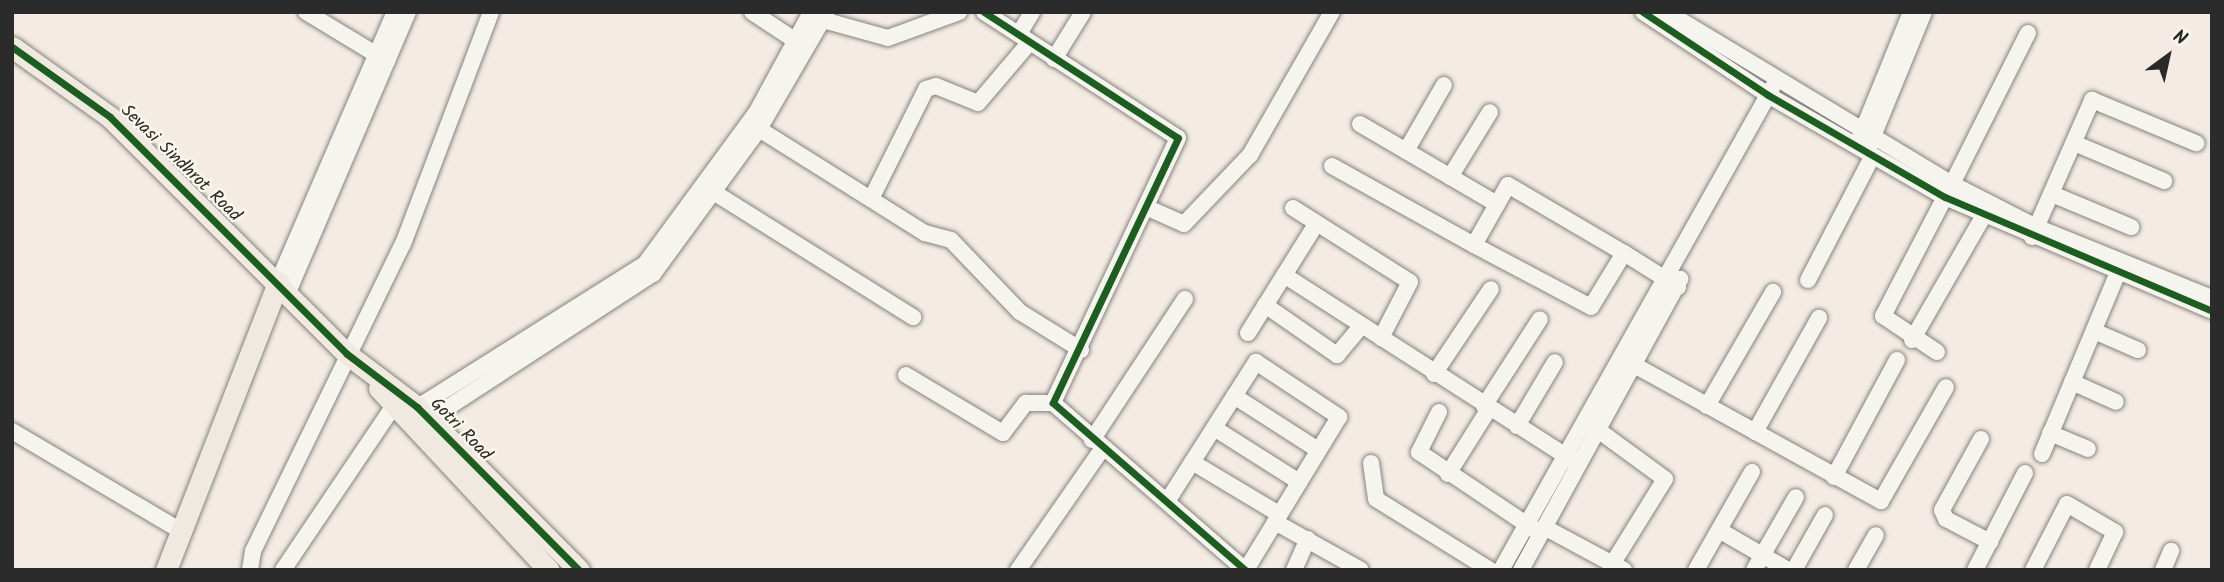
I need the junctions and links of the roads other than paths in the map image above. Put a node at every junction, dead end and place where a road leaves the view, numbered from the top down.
1 (306, 12) edge
2 (395, 12) edge
3 (408, 12) edge
4 (491, 12) edge
5 (752, 12) edge
6 (959, 12) edge
7 (984, 12) edge
8 (1032, 12) edge
9 (1083, 12) edge
10 (1332, 12) edge
11 (1643, 12) edge
12 (1667, 12) edge
13 (1911, 12) edge
14 (1924, 12) edge
15 (820, 15) edge
16 (2028, 33) dead end
17 (1024, 39) junction
18 (801, 45) junction
19 (16, 55) edge
20 (384, 59) junction
21 (1054, 59) junction
22 (1444, 85) dead end
23 (1772, 89) junction
24 (1490, 112) dead end
25 (1360, 124) dead end
26 (759, 129) junction
27 (2074, 143) junction
28 (2196, 143) dead end
29 (1865, 146) junction
30 (1406, 151) junction
31 (1332, 166) dead end
32 (1450, 177) junction
33 (2164, 181) dead end
34 (1948, 191) junction
35 (715, 193) junction
36 (2052, 194) junction
37 (871, 199) junction
38 (1497, 204) junction
39 (1148, 208) junction
40 (1293, 208) dead end
41 (1983, 217) junction
42 (1316, 224) junction
43 (2131, 227) dead end
44 (2034, 233) junction
45 (1474, 245) junction
46 (1624, 253) junction
47 (2120, 267) junction
48 (1284, 275) junction
49 (1808, 280) dead end
50 (1671, 283) junction
51 (283, 287) junction
52 (1491, 289) dead end
53 (1773, 292) dead end
54 (2212, 298) edge
55 (1185, 299) dead end
56 (1265, 305) junction
57 (2212, 311) edge
58 (913, 317) dead end
59 (1819, 318) dead end
60 (1540, 319) dead end
61 (313, 320) joint
62 (1361, 326) junction
63 (2094, 331) junction
64 (1248, 333) dead end
65 (1381, 338) junction
66 (1912, 340) junction
67 (1081, 350) junction
68 (2137, 350) dead end
69 (1937, 352) dead end
70 (347, 354) junction
71 (1897, 360) dead end
72 (1555, 362) dead end
73 (1636, 366) junction
74 (1434, 374) junction
75 (906, 376) dead end
76 (2072, 382) junction
77 (1947, 387) dead end
78 (1234, 396) junction
79 (2116, 402) dead end
80 (1053, 403) junction
81 (1707, 406) junction
82 (1487, 407) junction
83 (1438, 412) dead end
84 (411, 416) junction
85 (1517, 426) junction
86 (1214, 428) junction
87 (1598, 430) junction
88 (12, 431) edge
89 (1755, 432) junction
90 (2050, 433) junction
91 (1981, 439) dead end
92 (1097, 444) junction
93 (2088, 449) dead end
94 (1318, 450) junction
95 (1564, 454) junction
96 (2042, 454) dead end
97 (1192, 462) junction
98 (1371, 463) dead end
99 (1579, 464) junction
100 (1752, 472) dead end
101 (2025, 473) dead end
102 (1448, 474) junction
103 (1834, 477) junction
104 (1299, 482) junction
105 (1796, 497) dead end
106 (1168, 500) junction
107 (1825, 515) dead end
108 (1277, 518) junction
109 (1526, 524) junction
110 (1542, 530) junction
111 (1719, 530) junction
112 (181, 531) junction
113 (1876, 535) dead end
114 (1308, 539) junction
115 (1990, 542) junction
116 (2171, 551) dead end
117 (1758, 563) edge
118 (1618, 566) edge
119 (1358, 569) edge
120 (166, 570) edge
121 (180, 570) edge
122 (250, 570) edge
123 (284, 570) edge
124 (549, 570) edge
125 (579, 570) edge
126 (1018, 570) edge
127 (1245, 570) edge
128 (1294, 570) edge
129 (1490, 570) edge
130 (1501, 570) edge
131 (1521, 570) edge
132 (1696, 570) edge
133 (1788, 570) edge
134 (1794, 570) edge
135 (1856, 570) edge
136 (1975, 570) edge
137 (2033, 570) edge
138 (2097, 570) edge
139 (2163, 570) edge

1 - 20 street
2 - 20 street
3 - 20 street
4 - 70 street
5 - 18 street
6 - 15 street
7 - 17 street
8 - 17 street
9 - 21 street
10 - 39 street
11 - 23 street
12 - 23 street
13 - 29 street
14 - 29 street
15 - 18 street
16 - 34 street
17 - 21 street
17 - 37 street
18 - 26 street
18 - 84 street
19 - 51 main road, Sevasi Sindhrot Road
20 - 51 street
21 - 39 street
22 - 30 street
23 - 29 street
23 - 50 street
24 - 32 street
25 - 30 street
26 - 35 street
26 - 37 street
27 - 28 street
27 - 33 street
27 - 36 street
29 - 34 street
29 - 49 street
30 - 32 street
31 - 45 street
32 - 38 street
34 - 41 street
34 - 44 street
34 - 66 street
35 - 58 street
35 - 84 street
36 - 43 street
36 - 44 street
37 - 67 street
38 - 45 street
38 - 46 street
39 - 67 street
40 - 42 street
41 - 44 street
41 - 66 street
42 - 48 street
42 - 65 street
44 - 47 street
45 - 46 street
46 - 50 street
47 - 54 street
47 - 57 street
47 - 63 street
48 - 56 street
48 - 62 street
50 - 73 street
50 - 95 street
51 - 61 main road, Sevasi Sindhrot Road
51 - 112 main road
51 - 121 main road
52 - 74 street
53 - 81 street
55 - 92 street
56 - 62 street
56 - 64 street
59 - 89 street
60 - 82 street
61 - 70 main road, Gotri Road
62 - 65 street
63 - 68 street
63 - 76 street
65 - 74 street
66 - 69 street
67 - 80 street
70 - 84 main road, Gotri Road
70 - 122 street
71 - 103 street
72 - 85 street
73 - 81 street
73 - 87 street
74 - 82 street
75 - 80 street
76 - 79 street
76 - 90 street
77 - 103 street
78 - 86 street
78 - 94 street
78 - 94 street
80 - 92 street
81 - 89 street
82 - 85 street
82 - 102 street
83 - 102 street
84 - 123 street
84 - 124 main road, Gotri Road
84 - 125 main road, Gotri Road
85 - 95 street
86 - 97 street
86 - 104 street
87 - 99 street
87 - 118 street
88 - 112 street
89 - 103 street
90 - 93 street
90 - 96 street
91 - 115 street
92 - 106 street
92 - 126 street
94 - 104 street
95 - 99 street
95 - 109 street
97 - 106 street
97 - 108 street
98 - 129 street
99 - 110 street
100 - 111 street
101 - 115 street
102 - 109 street
104 - 108 street
105 - 117 street
106 - 127 street
107 - 134 street
108 - 114 street
108 - 127 street
109 - 110 street
109 - 130 street
110 - 118 street
110 - 131 street
111 - 117 street
111 - 132 street
112 - 120 main road
113 - 135 street
114 - 119 street
114 - 128 street
115 - 136 street
116 - 139 street
117 - 133 street
137 - 138 street

